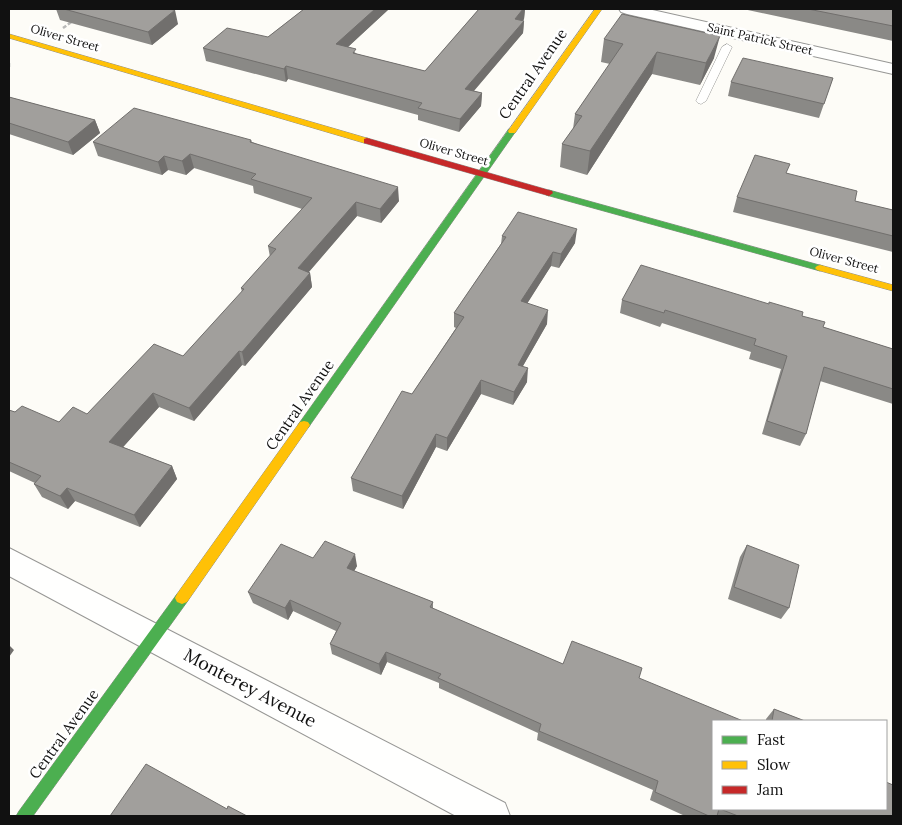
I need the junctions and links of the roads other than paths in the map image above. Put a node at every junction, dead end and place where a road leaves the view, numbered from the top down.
1 (598, 9) edge
2 (627, 9) edge
3 (9, 36) edge
4 (727, 47) dead end
5 (893, 69) edge
6 (701, 101) dead end
7 (482, 175) junction
8 (893, 288) edge
9 (9, 561) edge
10 (153, 636) junction
11 (24, 816) edge
12 (492, 816) edge

1 - 7 street, Central Avenue
2 - 5 street, Saint Patrick Street
3 - 7 street, Oliver Street
4 - 6 lane
7 - 8 street, Oliver Street
7 - 10 street, Central Avenue
9 - 10 street, Monterey Avenue
10 - 11 street, Central Avenue
10 - 12 street, Monterey Avenue

